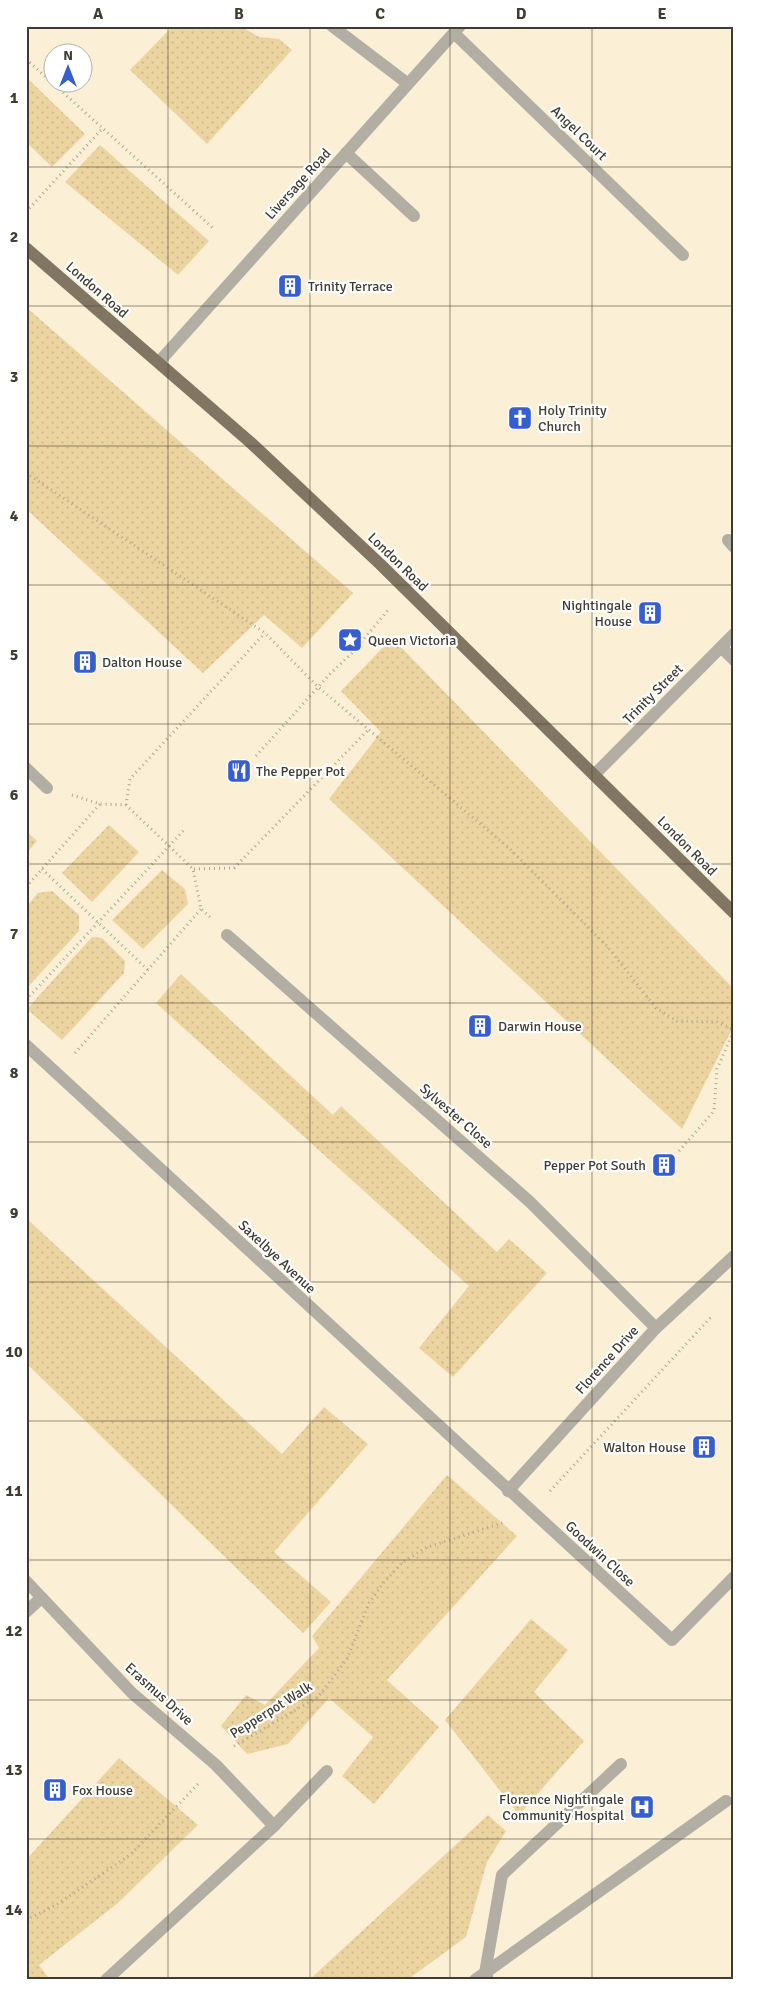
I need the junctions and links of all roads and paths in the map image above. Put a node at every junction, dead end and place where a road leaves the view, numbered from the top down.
1 (332, 26) edge
2 (457, 30) edge
3 (26, 59) edge
4 (408, 83) junction
5 (102, 129) junction
6 (346, 152) junction
7 (26, 212) edge
8 (414, 216) dead end
9 (213, 228) dead end
10 (26, 248) edge
11 (683, 256) dead end
12 (159, 362) junction
13 (26, 473) edge
14 (406, 590) junction
15 (266, 633) junction
16 (734, 634) edge
17 (721, 647) junction
18 (734, 660) edge
19 (318, 687) junction
20 (369, 729) junction
21 (256, 756) dead end
22 (26, 768) edge
23 (594, 775) junction
24 (47, 788) dead end
25 (126, 805) junction
26 (184, 830) dead end
27 (169, 844) junction
28 (42, 869) junction
29 (194, 869) junction
30 (26, 887) edge
31 (734, 913) edge
32 (97, 923) junction
33 (227, 935) dead end
34 (149, 971) junction
35 (26, 1000) edge
36 (734, 1030) edge
37 (26, 1045) edge
38 (57, 1074) junction
39 (679, 1151) dead end
40 (734, 1256) edge
41 (714, 1314) dead end
42 (656, 1328) junction
43 (508, 1491) junction
44 (532, 1511) junction
45 (734, 1577) edge
46 (26, 1581) edge
47 (41, 1598) junction
48 (26, 1612) edge
49 (621, 1764) dead end
50 (216, 1765) junction
51 (326, 1771) dead end
52 (726, 1801) dead end
53 (274, 1826) junction
54 (26, 1920) edge
55 (483, 1977) edge
56 (106, 1980) edge

1 - 4 street
2 - 4 street, Liversage Road
2 - 11 street, Angel Court
3 - 5 path
4 - 6 street, Liversage Road
5 - 7 path
5 - 9 path
6 - 8 street
6 - 12 street, Liversage Road
10 - 12 main road, London Road
12 - 14 main road, London Road
13 - 15 path
14 - 19 path
14 - 23 main road, London Road
15 - 19 path
15 - 25 path
16 - 17 street, Trinity Street
17 - 18 street
17 - 23 street, Trinity Street
19 - 20 path
19 - 21 path
20 - 29 path
20 - 36 path
22 - 24 street
23 - 31 main road, London Road
25 - 27 path
25 - 28 path
26 - 27 path
27 - 29 path
27 - 32 path
28 - 30 path
28 - 32 path
29 - 34 path
32 - 34 path
32 - 35 path
33 - 42 street, Sylvester Close
34 - 38 path
36 - 39 path
37 - 38 street, Saxelbye Avenue
38 - 43 street, Saxelbye Avenue
40 - 42 street, Florence Drive
41 - 44 path
42 - 43 street, Florence Drive
43 - 44 street, Goodwin Close
44 - 45 street, Goodwin Close
44 - 50 path, Pepperpot Walk
46 - 47 street, Erasmus Drive
47 - 48 street
47 - 50 street, Erasmus Drive
49 - 55 street
50 - 53 street, Erasmus Drive
50 - 54 path, Pepperpot Walk
51 - 53 street
52 - 55 street
53 - 56 street

